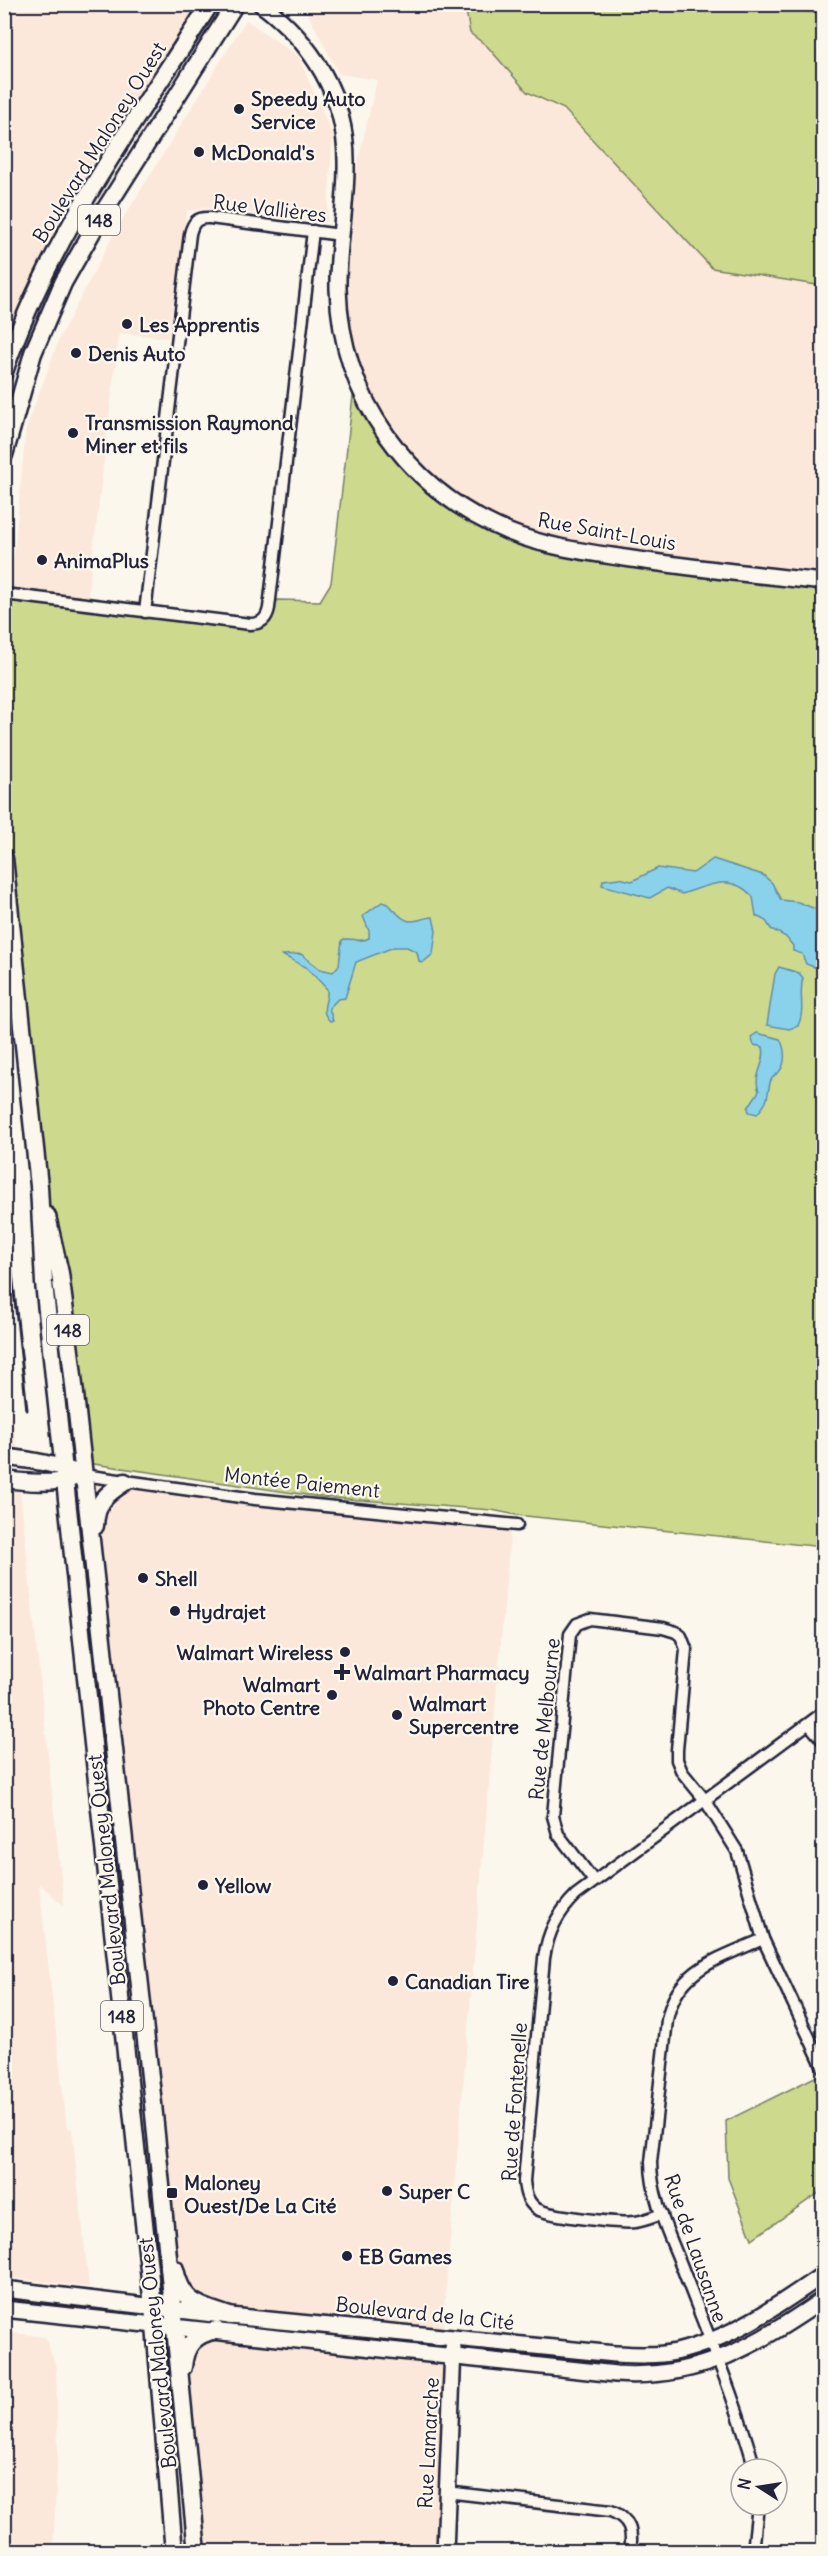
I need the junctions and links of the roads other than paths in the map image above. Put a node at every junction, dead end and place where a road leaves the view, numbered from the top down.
1 (210, 4) edge
2 (234, 4) edge
3 (261, 4) edge
4 (312, 231) junction
5 (341, 235) junction
6 (4, 372) edge
7 (4, 455) edge
8 (824, 582) edge
9 (4, 594) edge
10 (145, 612) junction
11 (4, 858) edge
12 (39, 1186) junction
13 (4, 1457) edge
14 (64, 1474) junction
15 (83, 1475) junction
16 (4, 1479) edge
17 (125, 1482) junction
18 (517, 1525) dead end
19 (93, 1569) junction
20 (824, 1712) edge
21 (809, 1724) junction
22 (824, 1742) edge
23 (705, 1800) junction
24 (594, 1881) junction
25 (763, 1939) junction
26 (824, 2069) edge
27 (164, 2212) junction
28 (662, 2214) junction
29 (824, 2274) edge
30 (4, 2289) edge
31 (824, 2299) edge
32 (152, 2307) junction
33 (4, 2309) edge
34 (172, 2309) junction
35 (230, 2316) junction
36 (155, 2325) junction
37 (174, 2327) junction
38 (216, 2330) junction
39 (454, 2337) junction
40 (710, 2340) junction
41 (453, 2357) junction
42 (717, 2360) junction
43 (180, 2386) junction
44 (751, 2457) edge
45 (446, 2492) junction
46 (757, 2517) edge
47 (174, 2552) edge
48 (197, 2552) edge
49 (445, 2552) edge
50 (630, 2552) edge
51 (753, 2552) edge

1 - 6 main road, Boulevard Maloney Ouest / 148
2 - 7 main road, Boulevard Maloney Ouest / 148
3 - 5 street, Rue Saint-Louis
4 - 5 street, Rue Vallières
4 - 10 street
4 - 10 street, Rue Vallières
5 - 8 street, Rue Saint-Louis
9 - 10 street
11 - 12 main road, Boulevard Maloney Ouest / 148
12 - 14 main road, Boulevard Maloney Ouest / 148
12 - 15 main road, Boulevard Maloney Ouest / 148
13 - 14 street, Montée Paiement
14 - 15 street, Montée Paiement
14 - 16 street, Montée Paiement
14 - 32 main road, Boulevard Maloney Ouest / 148
15 - 17 street, Montée Paiement
15 - 19 main road, Boulevard Maloney Ouest / 148
17 - 18 street, Montée Paiement
17 - 19 main road
19 - 27 main road, Boulevard Maloney Ouest / 148
20 - 21 street, Rue de Fontenelle
21 - 22 street
21 - 23 street, Rue de Fontenelle
23 - 24 street, Rue de Fontenelle
23 - 24 street, Rue de Melbourne
23 - 25 street, Rue de Melbourne
24 - 28 street, Rue de Fontenelle
25 - 26 street, Rue de Melbourne
25 - 28 street, Rue de Lausanne
27 - 34 main road, Boulevard Maloney Ouest / 148
27 - 35 main road
28 - 40 street, Rue de Lausanne
29 - 40 street, Boulevard de la Cité
30 - 32 street, Boulevard de la Cité
31 - 42 street, Boulevard de la Cité
32 - 34 street, Boulevard de la Cité
32 - 36 main road, Boulevard Maloney Ouest / 148
33 - 36 street, Boulevard de la Cité
34 - 35 street, Boulevard de la Cité
34 - 37 main road, Boulevard Maloney Ouest / 148
35 - 39 street, Boulevard de la Cité
36 - 37 street, Boulevard de la Cité
36 - 47 main road, Boulevard Maloney Ouest / 148
37 - 38 street, Boulevard de la Cité
37 - 43 main road, Boulevard Maloney Ouest / 148
38 - 41 street, Boulevard de la Cité
38 - 43 main road
39 - 40 street, Boulevard de la Cité
39 - 41 street, Rue Lamarche
40 - 42 street, Rue de Lausanne
41 - 42 street, Boulevard de la Cité
41 - 45 street, Rue Lamarche
42 - 44 street, Rue de Lausanne
43 - 48 main road, Boulevard Maloney Ouest / 148
45 - 49 street, Rue Lamarche
45 - 50 street
46 - 51 street

